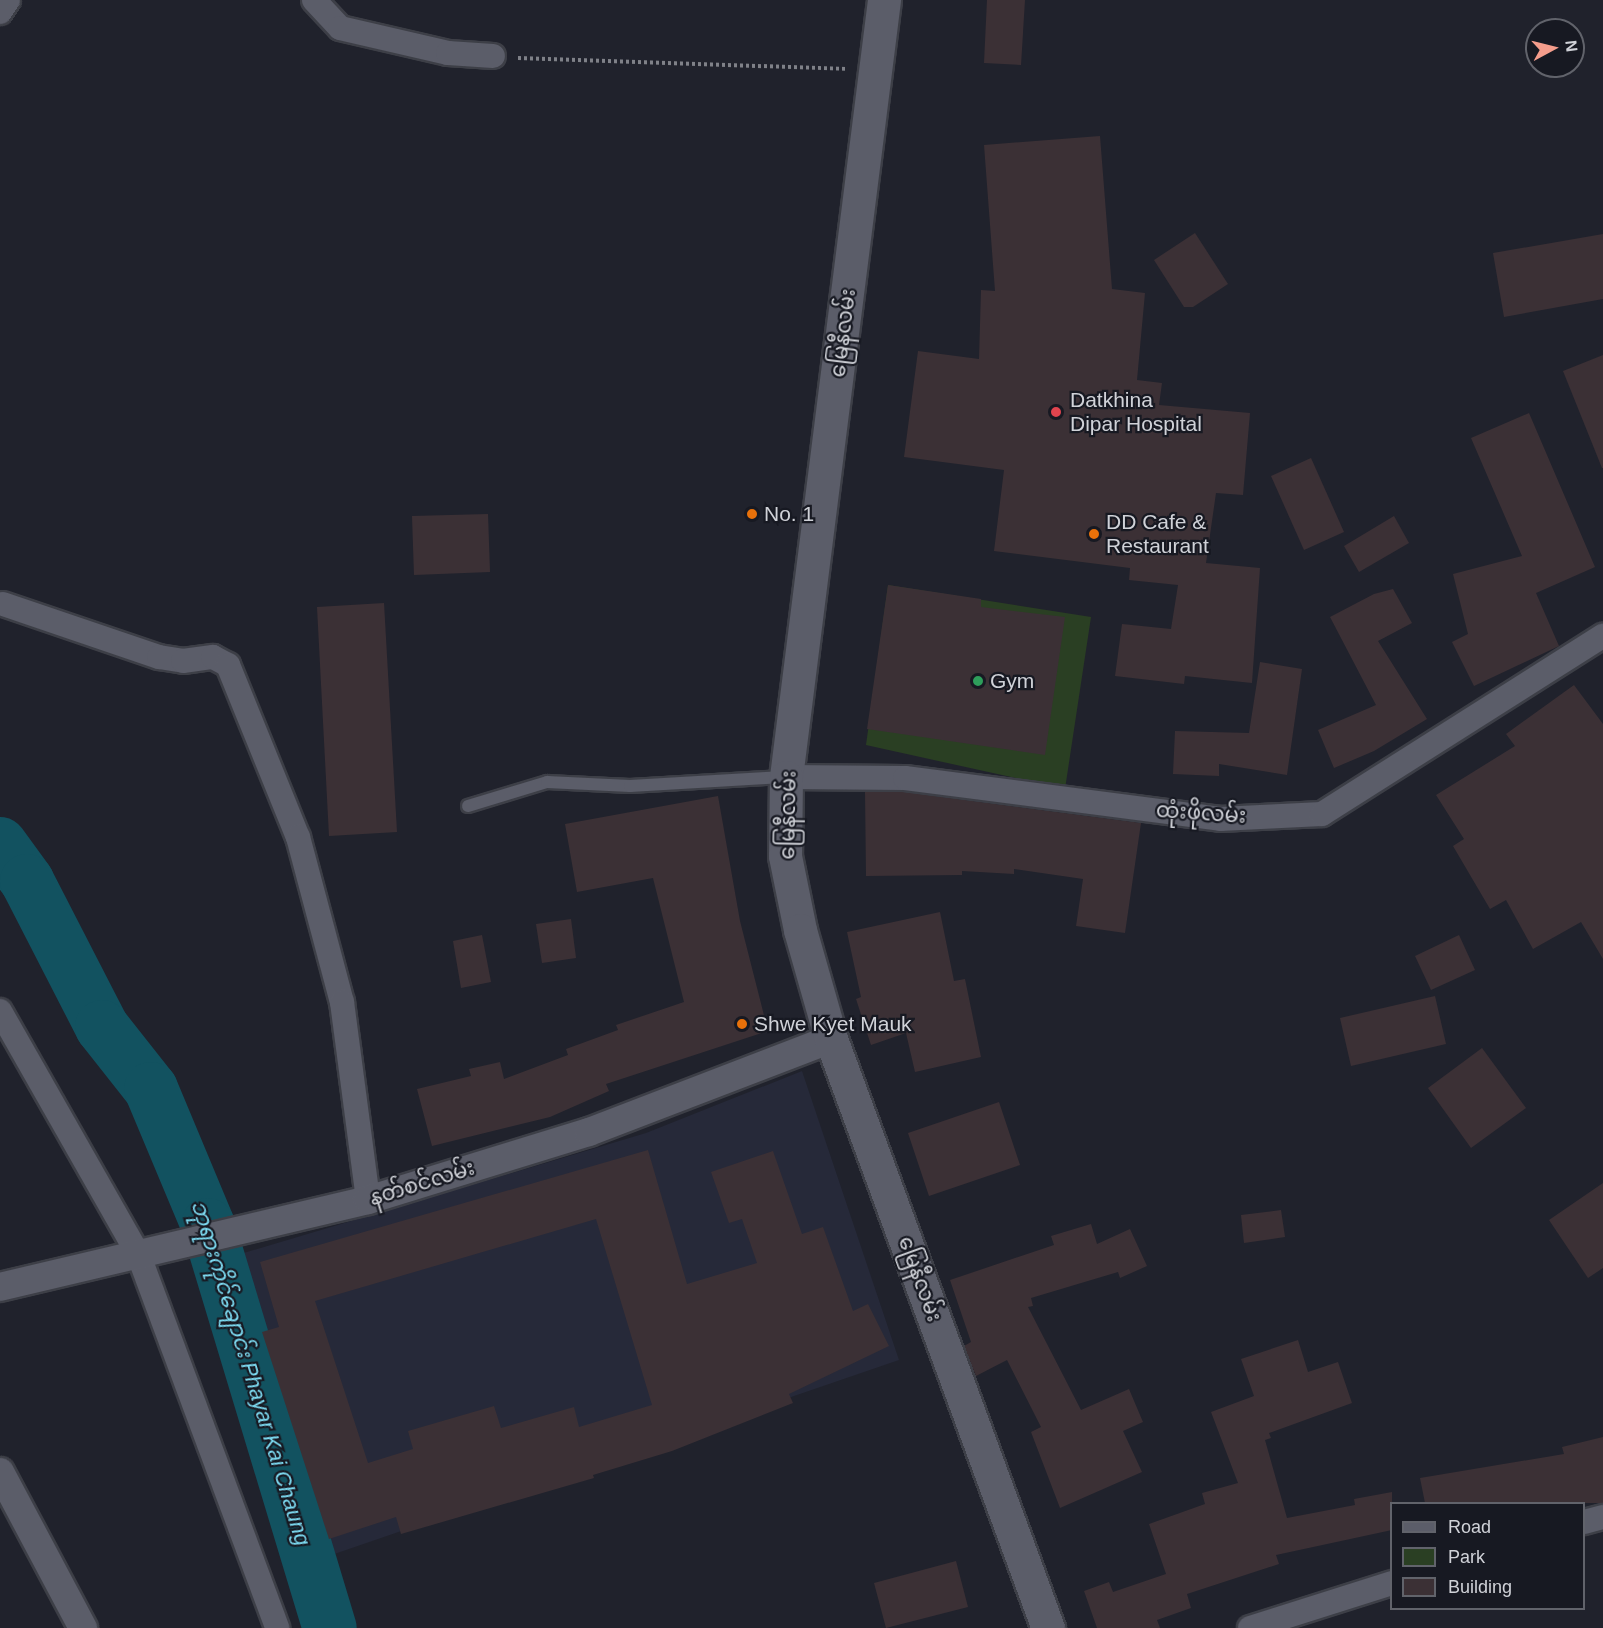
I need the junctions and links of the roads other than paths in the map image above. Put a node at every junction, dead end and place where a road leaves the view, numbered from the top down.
1 (8, 0) edge
2 (314, 0) edge
3 (884, 0) edge
4 (0, 12) edge
5 (493, 56) road end
6 (3, 604) dead end
7 (1603, 636) edge
8 (786, 777) junction
9 (468, 806) dead end
10 (0, 1011) edge
11 (831, 1039) junction
12 (368, 1200) junction
13 (139, 1256) junction
14 (0, 1287) edge
15 (0, 1472) edge
16 (1603, 1517) edge
17 (1585, 1522) edge
18 (1390, 1584) edge
19 (84, 1628) edge
20 (277, 1628) edge
21 (1048, 1628) edge
22 (1250, 1628) edge

1 - 4 street
2 - 5 street
3 - 8 main road, မြေနီလမ်း
6 - 12 street
7 - 8 street, ထုံးဖိုလမ်း
8 - 9 lane
8 - 11 main road, မြေနီလမ်း
10 - 13 street
11 - 12 street, နတ်စင်လမ်း
11 - 21 main road, မြေနီလမ်း
12 - 13 street, နတ်စင်လမ်း
13 - 14 street, နတ်စင်လမ်း
13 - 20 street
15 - 19 street
16 - 17 street
18 - 22 street

